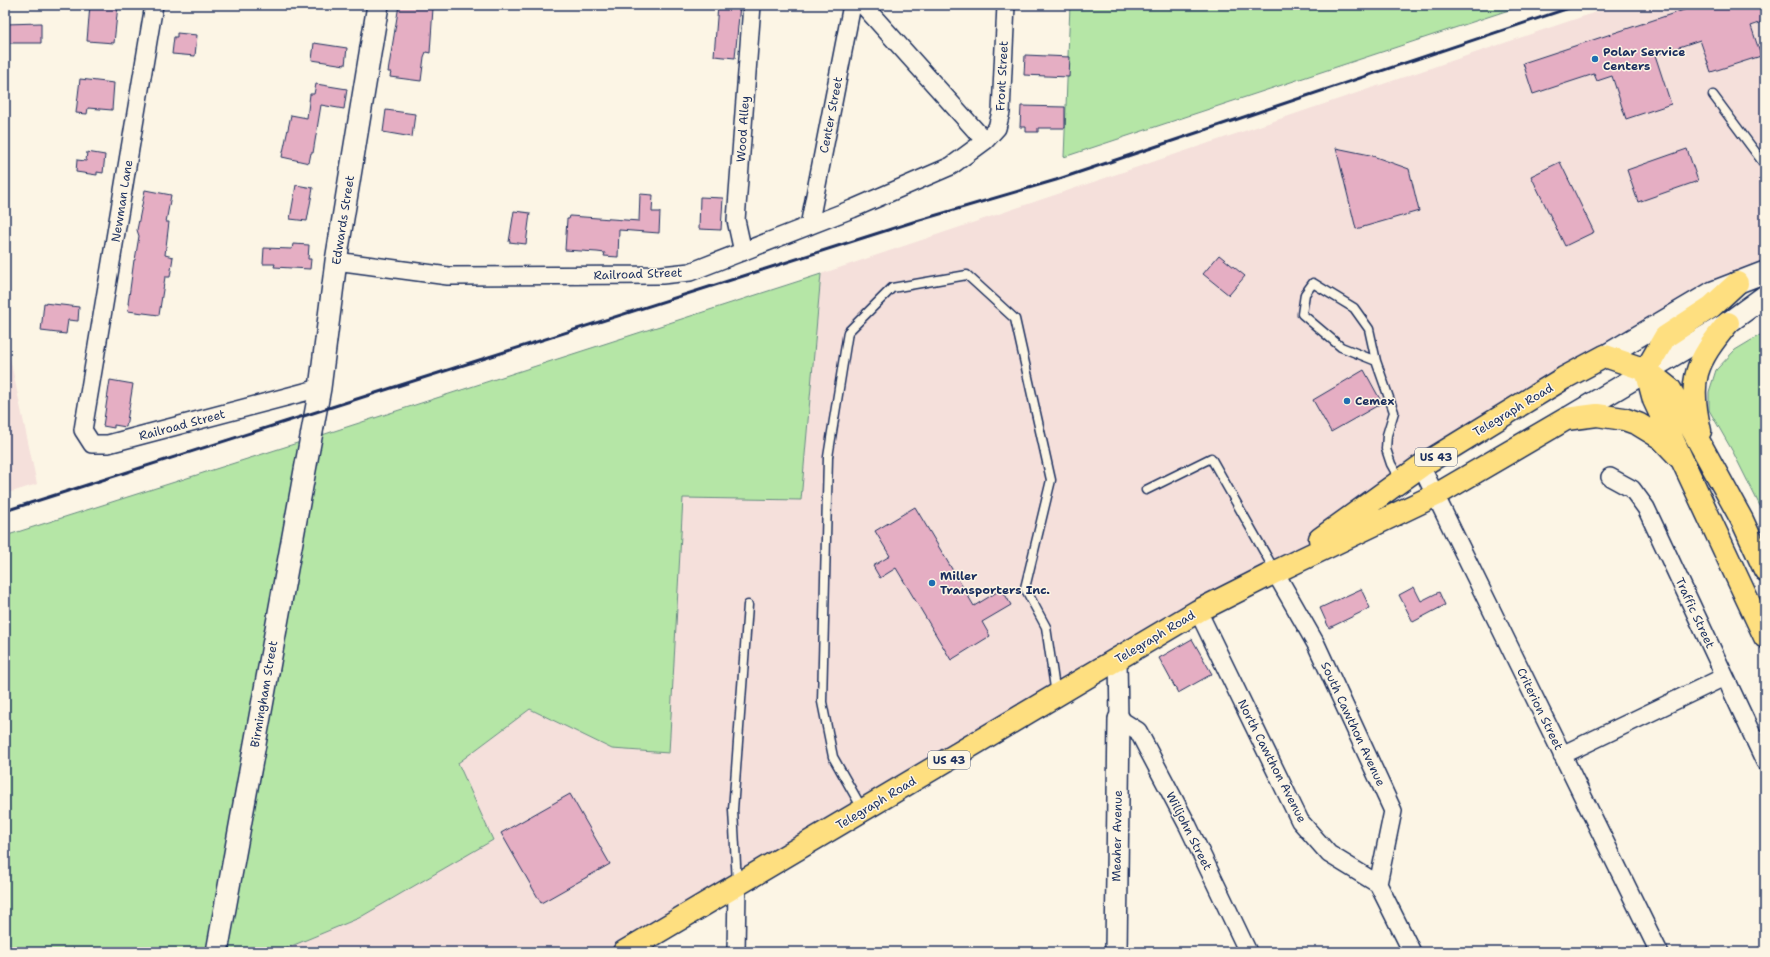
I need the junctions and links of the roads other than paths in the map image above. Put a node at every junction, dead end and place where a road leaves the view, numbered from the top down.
1 (154, 5) edge
2 (378, 5) edge
3 (752, 5) edge
4 (852, 5) edge
5 (863, 5) edge
6 (1006, 5) edge
7 (1713, 95) dead end
8 (985, 141) junction
9 (1765, 165) edge
10 (809, 226) junction
11 (743, 252) junction
12 (336, 261) junction
13 (1765, 272) edge
14 (1737, 283) junction
15 (1765, 296) edge
16 (1728, 323) junction
17 (1605, 356) junction
18 (1376, 361) junction
19 (1646, 370) junction
20 (320, 388) junction
21 (89, 397) joint
22 (1566, 419) junction
23 (311, 436) joint
24 (1703, 448) junction
25 (1681, 459) junction
26 (1421, 466) junction
27 (1610, 477) dead end
28 (1401, 481) junction
29 (1146, 490) dead end
30 (1436, 495) junction
31 (1765, 570) edge
32 (1275, 572) junction
33 (748, 605) dead end
34 (1198, 611) junction
35 (1765, 637) edge
36 (1118, 660) junction
37 (1724, 676) junction
38 (1056, 696) junction
39 (1119, 719) junction
40 (1562, 755) junction
41 (1765, 762) edge
42 (863, 811) junction
43 (1378, 884) junction
44 (737, 886) junction
45 (630, 951) edge
46 (217, 952) edge
47 (736, 952) edge
48 (1116, 952) edge
49 (1248, 952) edge
50 (1412, 952) edge
51 (1659, 952) edge

1 - 21 street, Newman Lane
2 - 12 street, Edwards Street
3 - 11 street, Wood Alley
4 - 10 street, Center Street
5 - 8 street
6 - 8 street, Front Street
7 - 9 lane
8 - 10 street, Railroad Street
10 - 11 street, Railroad Street
11 - 12 street, Railroad Street
12 - 20 street, Edwards Street
13 - 14 street, Telegraph Road
14 - 17 street, Telegraph Road
14 - 19 main road
15 - 16 street, Telegraph Road
16 - 19 street, Telegraph Road
16 - 24 main road
17 - 19 main road
17 - 26 main road, Telegraph Road / US 43
18 - 18 lane
18 - 28 lane
19 - 22 street, Telegraph Road
19 - 24 main road
19 - 25 main road
20 - 21 street, Railroad Street
20 - 23 street, Edwards Street
22 - 25 main road
22 - 30 main road, Telegraph Road / US 43
23 - 46 street, Birmingham Street
24 - 31 main road
25 - 35 main road
26 - 28 main road, Telegraph Road / US 43
26 - 30 street, Criterion Street
27 - 37 street, Traffic Street
28 - 32 main road, Telegraph Road / US 43
29 - 32 lane
30 - 32 main road, Telegraph Road / US 43
30 - 40 street, Criterion Street
32 - 34 main road, Telegraph Road / US 43
32 - 43 street, South Cawthon Avenue
33 - 44 lane
34 - 36 main road, Telegraph Road / US 43
34 - 43 street, North Cawthon Avenue
36 - 38 main road, Telegraph Road / US 43
36 - 39 street
37 - 40 street
37 - 41 street, Traffic Street
38 - 42 main road, Telegraph Road / US 43
38 - 42 lane
39 - 48 street, Meaher Avenue
39 - 49 street, Willjohn Street
40 - 51 street, Criterion Street
42 - 44 main road, Telegraph Road / US 43
43 - 50 street
44 - 45 main road, Telegraph Road / US 43
44 - 47 street

